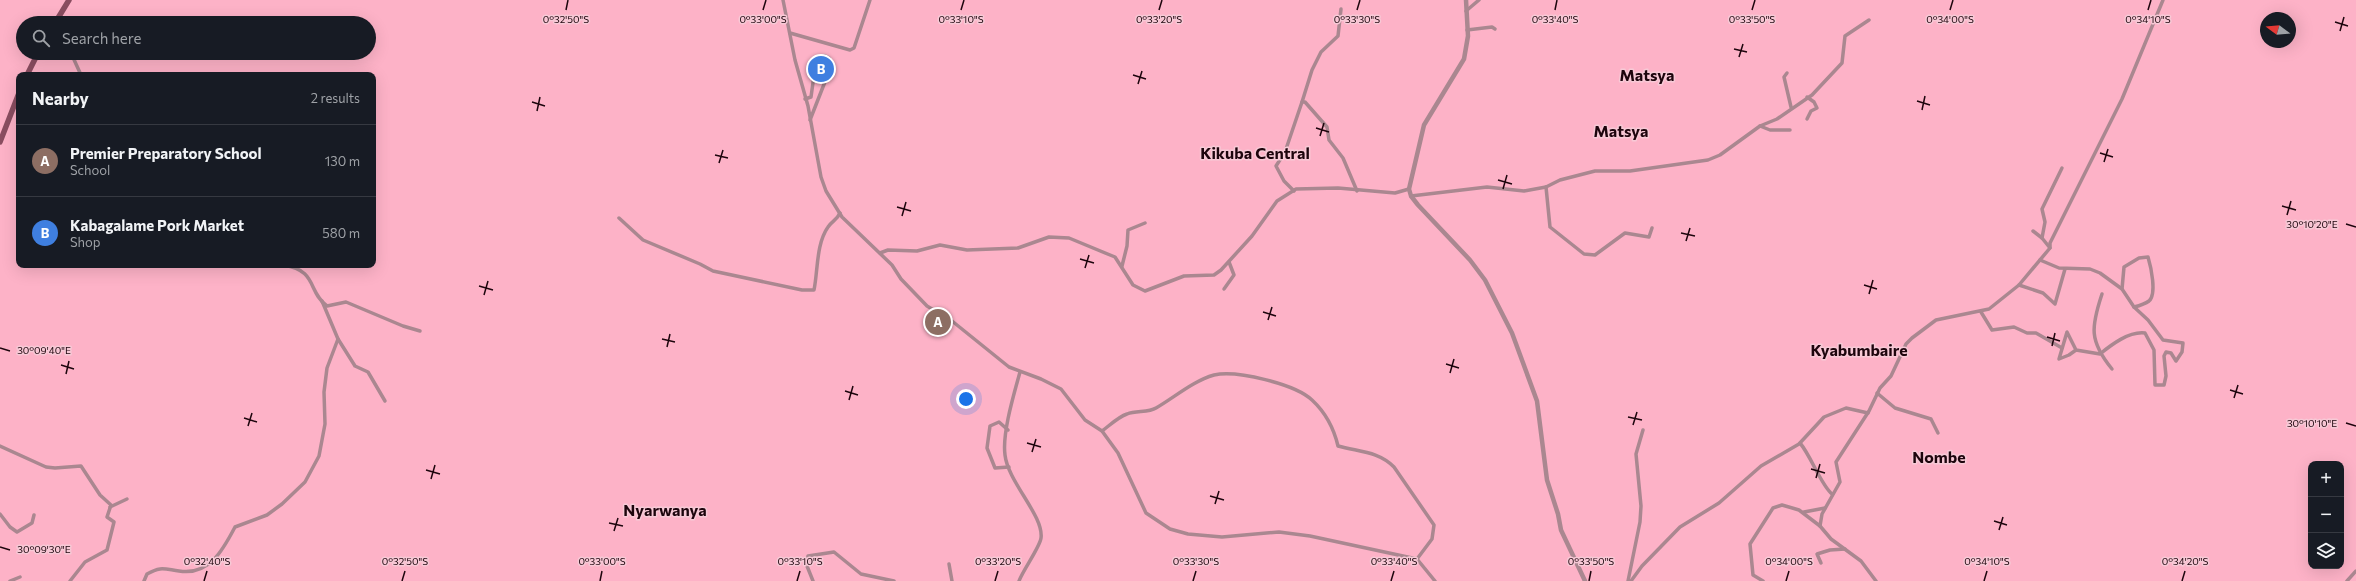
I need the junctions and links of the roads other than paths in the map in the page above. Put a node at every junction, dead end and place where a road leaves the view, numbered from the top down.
1 (69, 0) edge
2 (783, 0) edge
3 (870, 0) edge
4 (1466, 0) edge
5 (1479, 0) edge
6 (2163, 0) edge
7 (1341, 9) dead end
8 (1466, 11) junction
9 (60, 16) edge
10 (1869, 20) dead end
11 (1495, 29) dead end
12 (1467, 30) junction
13 (790, 33) junction
14 (34, 60) edge
15 (74, 60) edge
16 (28, 72) edge
17 (80, 72) edge
18 (1788, 73) dead end
19 (1807, 97) junction
20 (805, 99) junction
21 (16, 100) edge
22 (1302, 102) junction
23 (1791, 107) junction
24 (1807, 119) dead end
25 (810, 121) junction
26 (1760, 126) junction
27 (1790, 130) dead end
28 (0, 142) edge
29 (2062, 168) dead end
30 (1546, 187) junction
31 (1409, 190) junction
32 (1294, 191) junction
33 (1358, 191) junction
34 (1411, 196) junction
35 (840, 213) junction
36 (619, 218) dead end
37 (1145, 223) dead end
38 (1652, 228) dead end
39 (2033, 231) dead end
40 (2042, 238) junction
41 (2050, 248) junction
42 (880, 253) junction
43 (2040, 260) junction
44 (1229, 262) junction
45 (1122, 266) junction
46 (291, 268) edge
47 (2065, 269) junction
48 (2019, 285) junction
49 (1224, 289) dead end
50 (2122, 289) junction
51 (2102, 294) dead end
52 (322, 301) junction
53 (2134, 307) junction
54 (1981, 312) junction
55 (420, 330) dead end
56 (338, 339) junction
57 (2062, 348) junction
58 (2076, 350) junction
59 (2100, 354) junction
60 (2112, 369) dead end
61 (1020, 372) junction
62 (1878, 393) junction
63 (385, 401) dead end
64 (1868, 413) junction
65 (1008, 430) junction
66 (1643, 430) dead end
67 (1102, 431) junction
68 (1938, 434) dead end
69 (1800, 443) junction
70 (0, 446) edge
71 (1009, 467) junction
72 (1832, 494) junction
73 (128, 499) dead end
74 (110, 507) junction
75 (1824, 508) junction
76 (1804, 512) junction
77 (0, 514) edge
78 (34, 515) dead end
79 (1820, 526) junction
80 (1845, 549) junction
81 (1417, 559) junction
82 (1821, 563) dead end
83 (949, 564) dead end
84 (2356, 571) edge
85 (20, 577) dead end
86 (10, 581) edge
87 (70, 581) edge
88 (144, 581) edge
89 (813, 581) edge
90 (894, 581) edge
91 (952, 581) edge
92 (1019, 581) edge
93 (1435, 581) edge
94 (1585, 581) edge
95 (1628, 581) edge
96 (1631, 581) edge
97 (1763, 581) edge
98 (1876, 581) edge
99 (2347, 581) edge

1 - 9 main road
2 - 13 street
3 - 13 street
4 - 8 street
5 - 8 street
6 - 41 street
7 - 22 street
8 - 12 street
10 - 19 street
11 - 12 street
12 - 31 street
13 - 20 street
14 - 16 main road
15 - 17 street
18 - 23 street
19 - 23 street
19 - 24 street
20 - 25 street
20 - 25 street
21 - 28 main road
22 - 32 street
22 - 33 street
23 - 26 street
25 - 35 street
26 - 27 street
26 - 30 street
29 - 40 street
30 - 34 street
30 - 38 street
31 - 33 street
31 - 34 street
32 - 33 street
32 - 44 street
34 - 94 street
35 - 36 street
35 - 42 street
37 - 45 street
39 - 40 street
40 - 41 street
41 - 43 street
42 - 45 street
42 - 61 street
43 - 47 street
43 - 48 street
44 - 45 street
44 - 49 street
46 - 52 street
47 - 48 street
47 - 50 street
48 - 54 street
50 - 53 street
50 - 53 street
51 - 59 street
52 - 55 street
52 - 56 street
53 - 59 street
54 - 57 street
54 - 62 street
56 - 63 street
56 - 88 street
57 - 58 street
57 - 58 street
58 - 59 street
59 - 60 street
61 - 65 street
61 - 67 street
62 - 64 street
62 - 68 street
64 - 69 street
64 - 72 street
65 - 71 street
65 - 71 street
66 - 95 street
67 - 81 street
67 - 81 street
69 - 72 street
69 - 96 street
70 - 74 street
71 - 92 street
72 - 75 street
73 - 74 street
74 - 87 street
75 - 76 street
75 - 79 street
76 - 79 street
76 - 97 street
77 - 78 street
79 - 80 street
80 - 82 street
80 - 98 street
81 - 93 street
83 - 91 street
84 - 99 street
85 - 86 street
89 - 90 street

